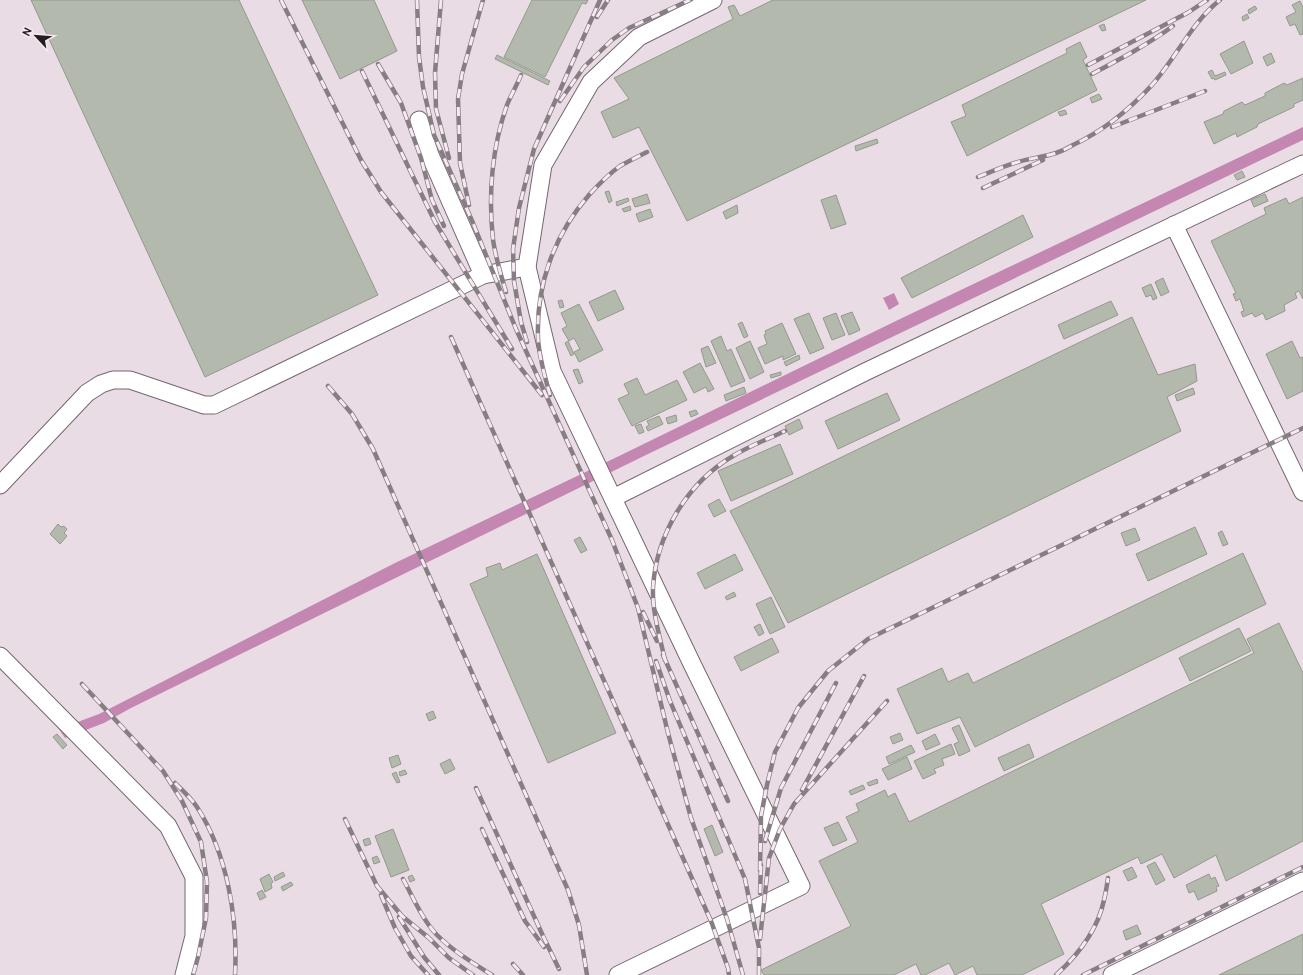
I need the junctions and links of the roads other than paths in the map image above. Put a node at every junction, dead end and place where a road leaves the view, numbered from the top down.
1 (713, 0) edge
2 (419, 120) dead end
3 (1303, 164) edge
4 (1174, 226) junction
5 (526, 267) junction
6 (483, 275) junction
7 (0, 485) edge
8 (1303, 492) edge
9 (613, 498) junction
10 (0, 656) edge
11 (1303, 881) edge
12 (184, 975) edge
13 (618, 975) edge
14 (1112, 975) edge

1 - 5 lane
2 - 6 lane
3 - 4 lane
4 - 8 lane
4 - 9 lane
5 - 6 lane
5 - 9 lane
6 - 7 lane
9 - 13 lane
10 - 12 lane
11 - 14 lane

